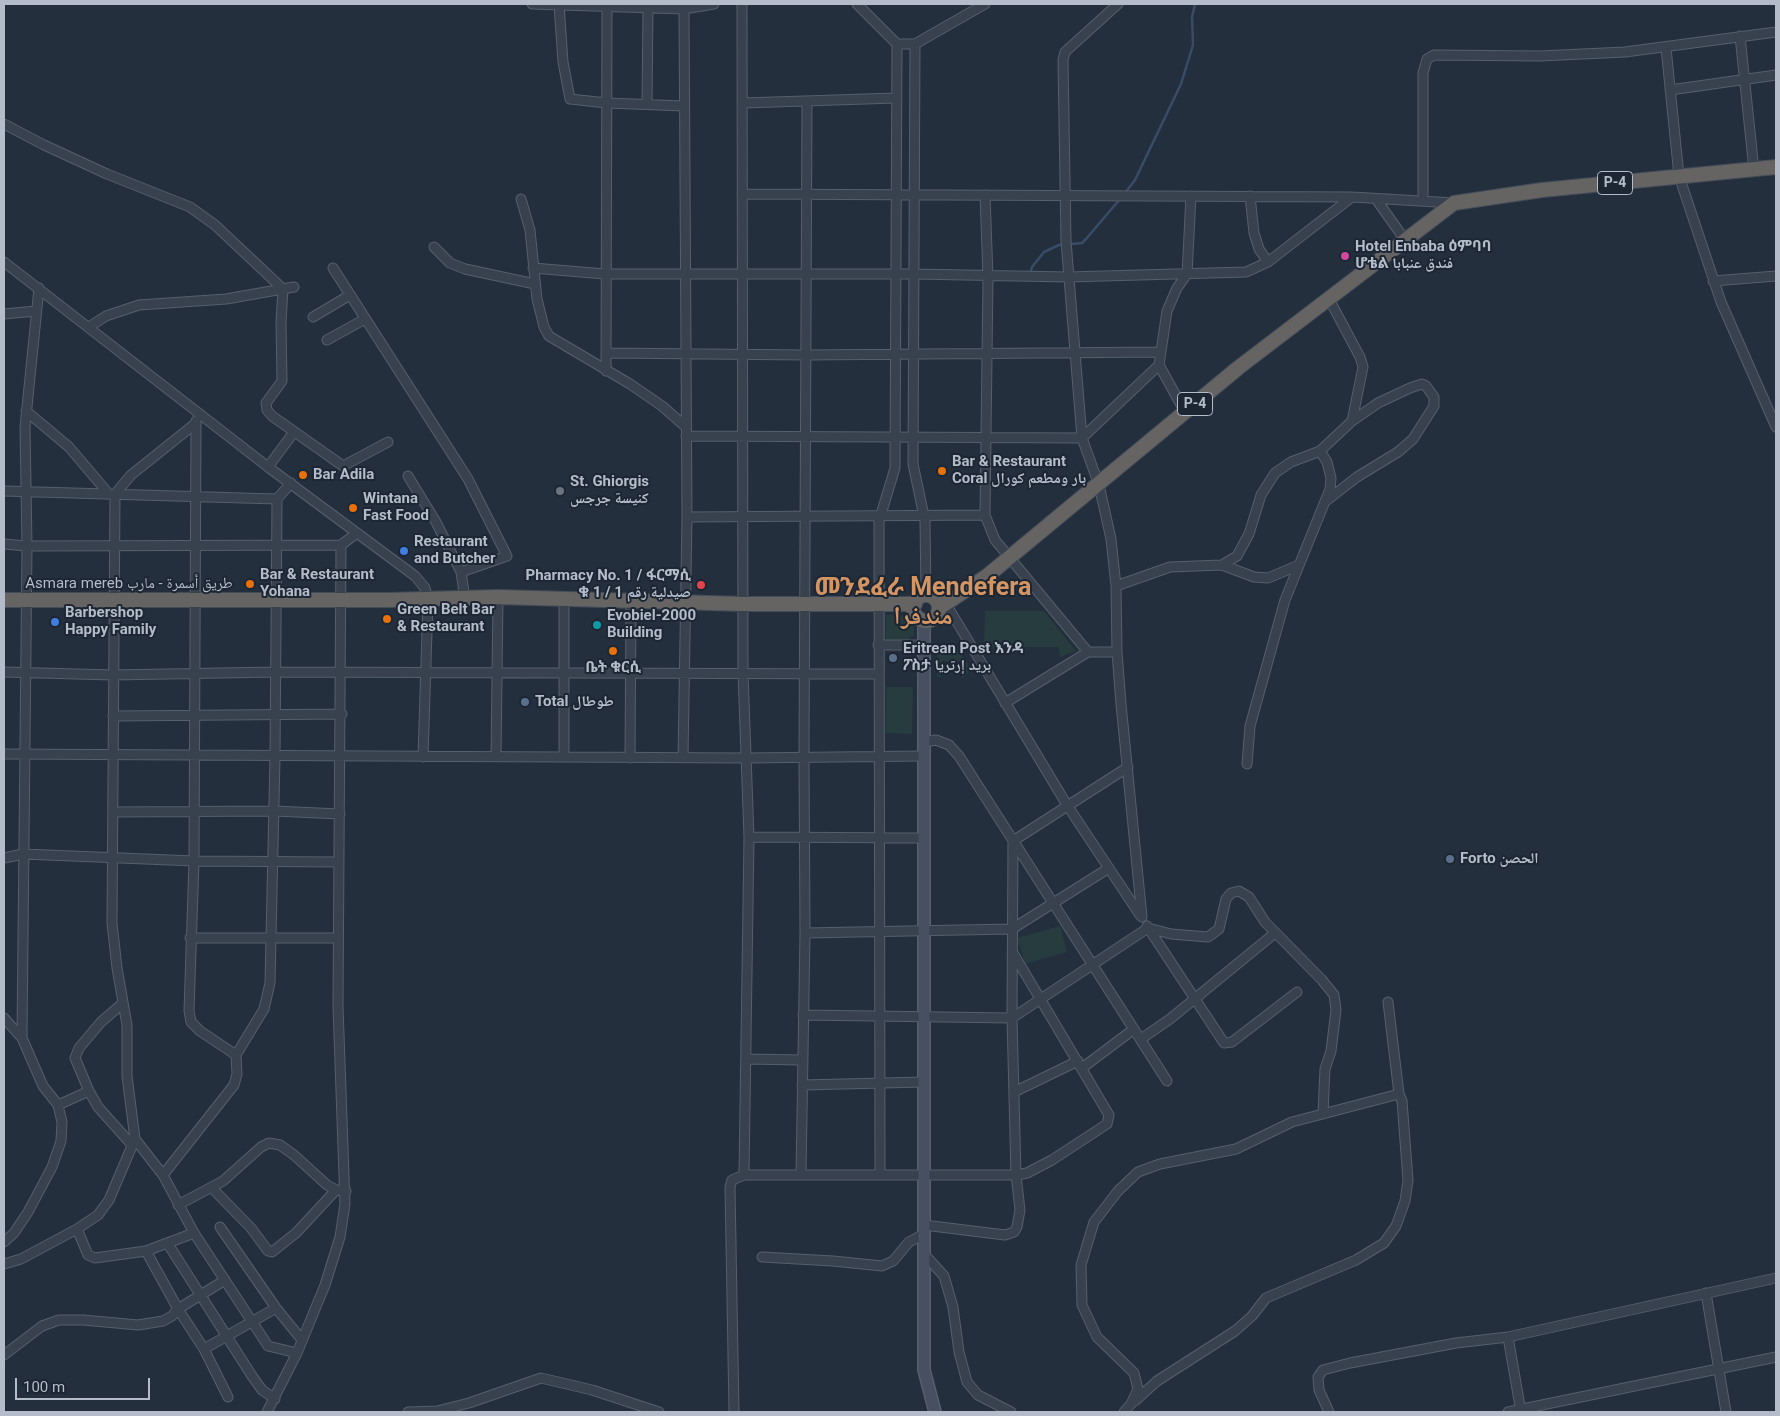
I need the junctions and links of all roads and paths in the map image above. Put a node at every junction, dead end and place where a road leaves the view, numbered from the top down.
1 (532, 4) edge
2 (714, 4) edge
3 (742, 4) edge
4 (857, 4) edge
5 (985, 4) edge
6 (1118, 4) edge
7 (559, 5) edge
8 (607, 6) junction
9 (648, 8) junction
10 (684, 9) junction
11 (1776, 32) edge
12 (1740, 36) junction
13 (897, 44) junction
14 (915, 44) junction
15 (1666, 48) junction
16 (1776, 75) edge
17 (1744, 80) junction
18 (1670, 90) junction
19 (896, 98) junction
20 (743, 102) junction
21 (807, 102) junction
22 (607, 103) junction
23 (647, 104) junction
24 (684, 106) junction
25 (4, 124) edge
26 (1776, 167) edge
27 (1754, 170) junction
28 (1679, 176) junction
29 (742, 194) junction
30 (807, 195) junction
31 (896, 195) junction
32 (915, 195) junction
33 (986, 195) junction
34 (1067, 195) junction
35 (1192, 196) junction
36 (1250, 196) junction
37 (1352, 197) junction
38 (521, 199) dead end
39 (1376, 199) junction
40 (1423, 201) junction
41 (1454, 203) junction
42 (1405, 240) junction
43 (434, 247) dead end
44 (4, 262) edge
45 (1268, 262) junction
46 (333, 268) dead end
47 (533, 268) junction
48 (605, 274) junction
49 (743, 274) junction
50 (806, 274) junction
51 (896, 274) junction
52 (914, 274) junction
53 (1187, 274) junction
54 (686, 275) junction
55 (1776, 276) edge
56 (988, 277) junction
57 (1068, 277) junction
58 (1713, 281) junction
59 (535, 284) junction
60 (294, 287) dead end
61 (39, 288) junction
62 (283, 289) junction
63 (350, 295) junction
64 (1329, 299) junction
65 (36, 311) junction
66 (4, 314) edge
67 (313, 317) dead end
68 (365, 319) junction
69 (89, 326) junction
70 (327, 340) dead end
71 (1160, 352) junction
72 (606, 353) junction
73 (744, 353) junction
74 (685, 354) junction
75 (914, 354) junction
76 (986, 354) junction
77 (1075, 354) junction
78 (806, 355) junction
79 (896, 355) junction
80 (1159, 365) junction
81 (606, 371) junction
82 (26, 411) junction
83 (197, 411) junction
84 (1185, 412) junction
85 (1352, 421) junction
86 (196, 423) junction
87 (1776, 427) edge
88 (294, 432) junction
89 (686, 432) junction
90 (744, 436) junction
91 (806, 436) junction
92 (895, 436) junction
93 (913, 436) junction
94 (985, 436) junction
95 (1082, 438) junction
96 (388, 442) dead end
97 (1320, 451) junction
98 (268, 467) junction
99 (408, 476) dead end
100 (291, 483) junction
101 (1099, 485) junction
102 (4, 491) edge
103 (27, 492) junction
104 (112, 494) junction
105 (195, 496) junction
106 (277, 499) junction
107 (1326, 501) junction
108 (924, 515) junction
109 (985, 515) junction
110 (881, 516) junction
111 (687, 517) junction
112 (744, 517) junction
113 (805, 517) junction
114 (357, 533) junction
115 (4, 544) edge
116 (115, 544) junction
117 (195, 545) junction
118 (342, 545) junction
119 (27, 546) junction
120 (276, 546) junction
121 (1010, 557) junction
122 (1222, 565) junction
123 (1299, 565) junction
124 (461, 572) junction
125 (1116, 586) junction
126 (498, 598) junction
127 (564, 598) junction
128 (26, 599) junction
129 (342, 599) junction
130 (465, 599) junction
131 (920, 599) junction
132 (4, 600) edge
133 (114, 600) junction
134 (194, 600) junction
135 (276, 600) junction
136 (428, 600) junction
137 (631, 600) junction
138 (685, 602) junction
139 (878, 603) junction
140 (744, 604) junction
141 (805, 604) junction
142 (943, 606) junction
143 (924, 620) junction
144 (878, 645) junction
145 (924, 645) junction
146 (1088, 652) junction
147 (1117, 652) junction
148 (4, 672) edge
149 (25, 672) junction
150 (275, 672) junction
151 (342, 672) junction
152 (425, 672) junction
153 (632, 672) junction
154 (686, 672) junction
155 (743, 673) junction
156 (195, 674) junction
157 (496, 674) junction
158 (564, 674) junction
159 (804, 674) junction
160 (878, 674) junction
161 (112, 675) junction
162 (1005, 703) junction
163 (342, 714) junction
164 (275, 715) junction
165 (113, 716) junction
166 (195, 716) junction
167 (924, 742) junction
168 (4, 754) edge
169 (24, 755) junction
170 (113, 756) junction
171 (275, 756) junction
172 (342, 756) junction
173 (924, 756) junction
174 (195, 757) junction
175 (423, 757) junction
176 (496, 757) junction
177 (564, 757) junction
178 (804, 757) junction
179 (878, 757) junction
180 (630, 758) junction
181 (683, 758) junction
182 (746, 758) junction
183 (1247, 764) dead end
184 (1128, 767) junction
185 (1067, 805) junction
186 (194, 811) junction
187 (113, 812) junction
188 (274, 812) junction
189 (340, 814) junction
190 (749, 837) junction
191 (805, 837) junction
192 (924, 838) junction
193 (879, 839) junction
194 (1013, 841) junction
195 (23, 854) junction
196 (113, 857) junction
197 (4, 858) edge
198 (273, 860) junction
199 (194, 861) junction
200 (339, 862) junction
201 (1109, 868) junction
202 (1054, 903) junction
203 (1142, 918) junction
204 (1148, 928) junction
205 (880, 930) junction
206 (924, 930) junction
207 (1012, 930) junction
208 (805, 933) junction
209 (1275, 933) junction
210 (271, 937) junction
211 (190, 938) junction
212 (338, 938) junction
213 (1013, 953) junction
214 (1094, 964) junction
215 (1297, 992) dead end
216 (1039, 999) junction
217 (1194, 1000) junction
218 (1388, 1002) dead end
219 (123, 1003) junction
220 (803, 1015) junction
221 (879, 1016) junction
222 (924, 1017) junction
223 (4, 1018) edge
224 (1012, 1018) junction
225 (1134, 1029) junction
226 (22, 1038) junction
227 (1141, 1039) junction
228 (236, 1055) junction
229 (746, 1059) junction
230 (802, 1060) junction
231 (1080, 1064) junction
232 (1167, 1081) dead end
233 (924, 1082) junction
234 (880, 1085) junction
235 (802, 1086) junction
236 (89, 1091) junction
237 (1014, 1092) junction
238 (1399, 1094) junction
239 (58, 1105) junction
240 (1323, 1113) junction
241 (133, 1142) junction
242 (880, 1174) junction
243 (924, 1174) junction
244 (164, 1175) junction
245 (744, 1175) junction
246 (801, 1175) junction
247 (1016, 1175) junction
248 (212, 1188) junction
249 (341, 1190) junction
250 (178, 1205) junction
251 (220, 1227) dead end
252 (77, 1229) junction
253 (924, 1229) junction
254 (194, 1232) junction
255 (4, 1242) edge
256 (168, 1244) junction
257 (146, 1251) junction
258 (924, 1254) junction
259 (762, 1257) dead end
260 (4, 1264) edge
261 (1776, 1278) edge
262 (225, 1280) junction
263 (1706, 1293) junction
264 (200, 1295) junction
265 (276, 1308) junction
266 (178, 1309) junction
267 (252, 1322) junction
268 (227, 1335) junction
269 (1508, 1336) junction
270 (302, 1340) junction
271 (204, 1349) junction
272 (297, 1353) junction
273 (4, 1354) edge
274 (1776, 1357) edge
275 (1718, 1369) junction
276 (228, 1397) dead end
277 (275, 1399) junction
278 (1131, 1404) junction
279 (1521, 1411) edge
280 (267, 1412) edge
281 (408, 1412) edge
282 (659, 1412) edge
283 (734, 1412) edge
284 (935, 1412) edge
285 (1011, 1412) edge
286 (1124, 1412) edge
287 (1329, 1412) edge
288 (1508, 1412) edge
289 (1726, 1412) edge

1 - 7 street
2 - 10 street
3 - 20 street
4 - 13 street
5 - 14 street
6 - 34 street
7 - 8 street
7 - 22 street
8 - 9 street
8 - 22 street
9 - 10 street
9 - 23 street
10 - 24 street
11 - 12 street
12 - 15 street
12 - 17 street
13 - 14 street
13 - 19 street
14 - 32 street
15 - 18 street
15 - 40 street
16 - 17 street
17 - 18 street
17 - 27 street
18 - 28 street
19 - 21 street
19 - 31 street
20 - 21 street
20 - 29 street
21 - 30 street
22 - 23 street
22 - 48 street
23 - 24 street
24 - 54 street
25 - 62 street
26 - 27 highway, P-4
27 - 28 highway, P-4
28 - 41 highway, P-4
28 - 58 street
29 - 30 street
29 - 49 street
30 - 31 street
30 - 50 street
31 - 32 street
31 - 51 street
32 - 33 street
32 - 52 street
33 - 34 street
33 - 56 street
34 - 35 street
34 - 57 street
35 - 36 street
35 - 53 street
36 - 37 street
36 - 45 street
37 - 39 street
37 - 45 street
38 - 47 street
39 - 40 street
39 - 42 street
40 - 41 street
41 - 42 highway, P-4
42 - 64 highway, P-4
43 - 59 street
44 - 61 street
45 - 53 street
46 - 63 street
47 - 48 street
47 - 59 street
48 - 54 street
48 - 72 street
49 - 50 street
49 - 54 street
49 - 73 street
50 - 51 street
50 - 78 street
51 - 52 street
51 - 79 street
52 - 56 street
52 - 75 street
53 - 57 street
53 - 71 street
54 - 74 street
55 - 58 street
56 - 57 street
56 - 76 street
57 - 77 street
58 - 87 street
59 - 81 street
60 - 62 street
61 - 65 street
61 - 69 street
62 - 69 street
62 - 88 street
63 - 67 street
63 - 68 street
64 - 84 highway, P-4
64 - 85 street
65 - 66 street
65 - 82 street
68 - 70 street
68 - 124 street
69 - 83 street
71 - 77 street
71 - 80 street
72 - 74 street
72 - 81 street
73 - 74 street
73 - 78 street
73 - 90 street
74 - 89 street
75 - 76 street
75 - 79 street
75 - 93 street
76 - 77 street
76 - 94 street
77 - 95 street
78 - 79 street
78 - 91 street
79 - 92 street
80 - 84 street
80 - 95 street
81 - 89 street
82 - 103 street
82 - 104 street
83 - 86 street
83 - 98 street
84 - 101 highway, P-4
85 - 97 street
85 - 107 street
86 - 104 street
86 - 105 street
88 - 96 street
88 - 98 street
89 - 90 street
89 - 111 street
90 - 91 street
90 - 112 street
91 - 92 street
91 - 113 street
92 - 93 street
92 - 110 street
93 - 94 street
93 - 108 street
94 - 95 street
94 - 109 street
95 - 101 street
97 - 107 street
97 - 122 street
98 - 100 street
99 - 124 street
100 - 106 street
100 - 114 street
101 - 121 highway, P-4
101 - 125 street
102 - 103 street
103 - 104 street
103 - 119 street
104 - 105 street
104 - 116 street
105 - 106 street
105 - 117 street
106 - 120 street
107 - 123 street
108 - 109 street
108 - 110 street
108 - 131 street
109 - 121 street
110 - 113 street
110 - 139 street
111 - 112 street
111 - 138 street
112 - 113 street
112 - 140 street
113 - 141 street
114 - 118 street
114 - 136 street
115 - 119 street
116 - 117 street
116 - 119 street
116 - 133 street
117 - 120 street
117 - 134 street
118 - 120 street
118 - 129 street
119 - 128 street
120 - 135 street
121 - 142 highway, P-4
121 - 146 street
122 - 123 street
122 - 125 street
123 - 183 street
124 - 130 street
125 - 147 street
126 - 127 highway, Asmara mereb طريق أسمرة - مارب
126 - 130 highway, Asmara mereb طريق أسمرة - مارب
126 - 157 street
127 - 137 highway, Asmara mereb طريق أسمرة - مارب
127 - 158 street
128 - 132 highway, Asmara mereb طريق أسمرة - مارب
128 - 133 highway, Asmara mereb طريق أسمرة - مارب
128 - 149 street
129 - 135 highway, Asmara mereb طريق أسمرة - مارب
129 - 136 highway, Asmara mereb طريق أسمرة - مارب
129 - 151 street
130 - 136 highway, Asmara mereb طريق أسمرة - مارب
131 - 139 highway, Asmara mereb طريق أسمرة - مارب
131 - 142 highway
131 - 143 highway
133 - 134 highway, Asmara mereb طريق أسمرة - مارب
133 - 161 street
134 - 135 highway, Asmara mereb طريق أسمرة - مارب
134 - 156 street
135 - 150 street
136 - 152 street
137 - 138 highway, Asmara mereb طريق أسمرة - مارب
137 - 153 street
138 - 140 highway, Asmara mereb طريق أسمرة - مارب
138 - 154 street
139 - 141 highway, Asmara mereb طريق أسمرة - مارب
139 - 144 street
140 - 141 highway, Asmara mereb طريق أسمرة - مارب
140 - 155 street
141 - 159 street
142 - 143 highway, P-4
142 - 162 street
143 - 145 main road
144 - 145 street
144 - 160 street
145 - 167 main road
146 - 147 street
146 - 162 street
147 - 184 street
148 - 149 street
149 - 161 street
149 - 169 street
150 - 151 street
150 - 156 street
150 - 164 street
151 - 152 street
151 - 163 street
152 - 157 street
152 - 175 street
153 - 154 street
153 - 158 street
153 - 180 street
154 - 155 street
154 - 181 street
155 - 159 street
155 - 182 street
156 - 161 street
156 - 166 street
157 - 158 street
157 - 176 street
158 - 177 street
159 - 160 street
159 - 178 street
160 - 179 street
161 - 165 street
162 - 185 street
163 - 164 street
163 - 172 street
164 - 166 street
164 - 171 street
165 - 166 street
165 - 170 street
166 - 174 street
167 - 173 main road
167 - 194 street
168 - 169 street
169 - 170 street
169 - 195 street
170 - 174 street
170 - 187 street
171 - 172 street
171 - 174 street
171 - 188 street
172 - 175 street
172 - 189 street
173 - 179 street
173 - 192 main road
174 - 186 street
175 - 176 street
176 - 177 street
177 - 180 street
178 - 179 street
178 - 182 street
178 - 191 street
179 - 193 street
180 - 181 street
181 - 182 street
182 - 190 street
184 - 185 street
184 - 203 street
185 - 194 street
185 - 201 street
186 - 187 street
186 - 188 street
186 - 199 street
187 - 196 street
188 - 189 street
188 - 198 street
189 - 200 street
190 - 191 street
190 - 229 street
191 - 193 street
191 - 208 street
192 - 193 street
192 - 206 main road
193 - 205 street
194 - 202 street
194 - 207 street
195 - 196 street
195 - 197 street
195 - 226 street
196 - 199 street
196 - 219 street
198 - 199 street
198 - 200 street
198 - 210 street
199 - 211 street
200 - 212 street
201 - 202 street
201 - 203 street
202 - 207 street
202 - 214 street
203 - 204 street
204 - 209 street
204 - 214 street
204 - 217 street
205 - 206 street
205 - 208 street
205 - 221 street
206 - 207 street
206 - 222 main road
207 - 213 street
208 - 220 street
209 - 217 street
209 - 240 street
210 - 211 street
210 - 212 street
210 - 228 street
211 - 228 street
212 - 249 street
213 - 216 street
213 - 224 street
214 - 216 street
214 - 225 street
215 - 217 street
216 - 224 street
216 - 231 street
217 - 227 street
218 - 238 street
219 - 236 street
219 - 241 street
220 - 221 street
220 - 230 street
221 - 222 street
221 - 234 street
222 - 224 street
222 - 233 main road
223 - 226 street
224 - 237 street
225 - 227 street
225 - 231 street
226 - 239 street
227 - 232 street
228 - 244 street
229 - 230 street
229 - 245 street
230 - 235 street
231 - 237 street
231 - 247 street
233 - 234 street
233 - 243 main road
234 - 235 street
234 - 242 street
235 - 246 street
236 - 239 street
236 - 241 street
237 - 247 street
238 - 240 street
238 - 278 street
239 - 255 street
240 - 278 street
241 - 244 street
241 - 252 street
242 - 243 street
242 - 246 street
243 - 247 street
243 - 253 main road
244 - 250 street
245 - 246 street
245 - 283 street
247 - 253 street
248 - 249 street
248 - 249 street
248 - 250 street
249 - 270 street
250 - 254 street
251 - 265 street
252 - 257 street
252 - 260 street
253 - 258 main road
253 - 259 street
254 - 256 street
254 - 262 street
256 - 257 street
256 - 264 street
257 - 266 street
258 - 284 main road
258 - 285 street
261 - 263 street
262 - 264 street
262 - 267 street
263 - 269 street
263 - 275 street
264 - 266 street
264 - 268 street
265 - 267 street
265 - 270 street
266 - 271 street
266 - 273 street
267 - 268 street
267 - 272 street
268 - 271 street
268 - 277 street
269 - 279 street
269 - 287 street
270 - 272 street
271 - 276 street
272 - 277 street
274 - 275 street
275 - 279 street
275 - 289 street
277 - 280 street
278 - 286 street
279 - 288 street
281 - 282 street

